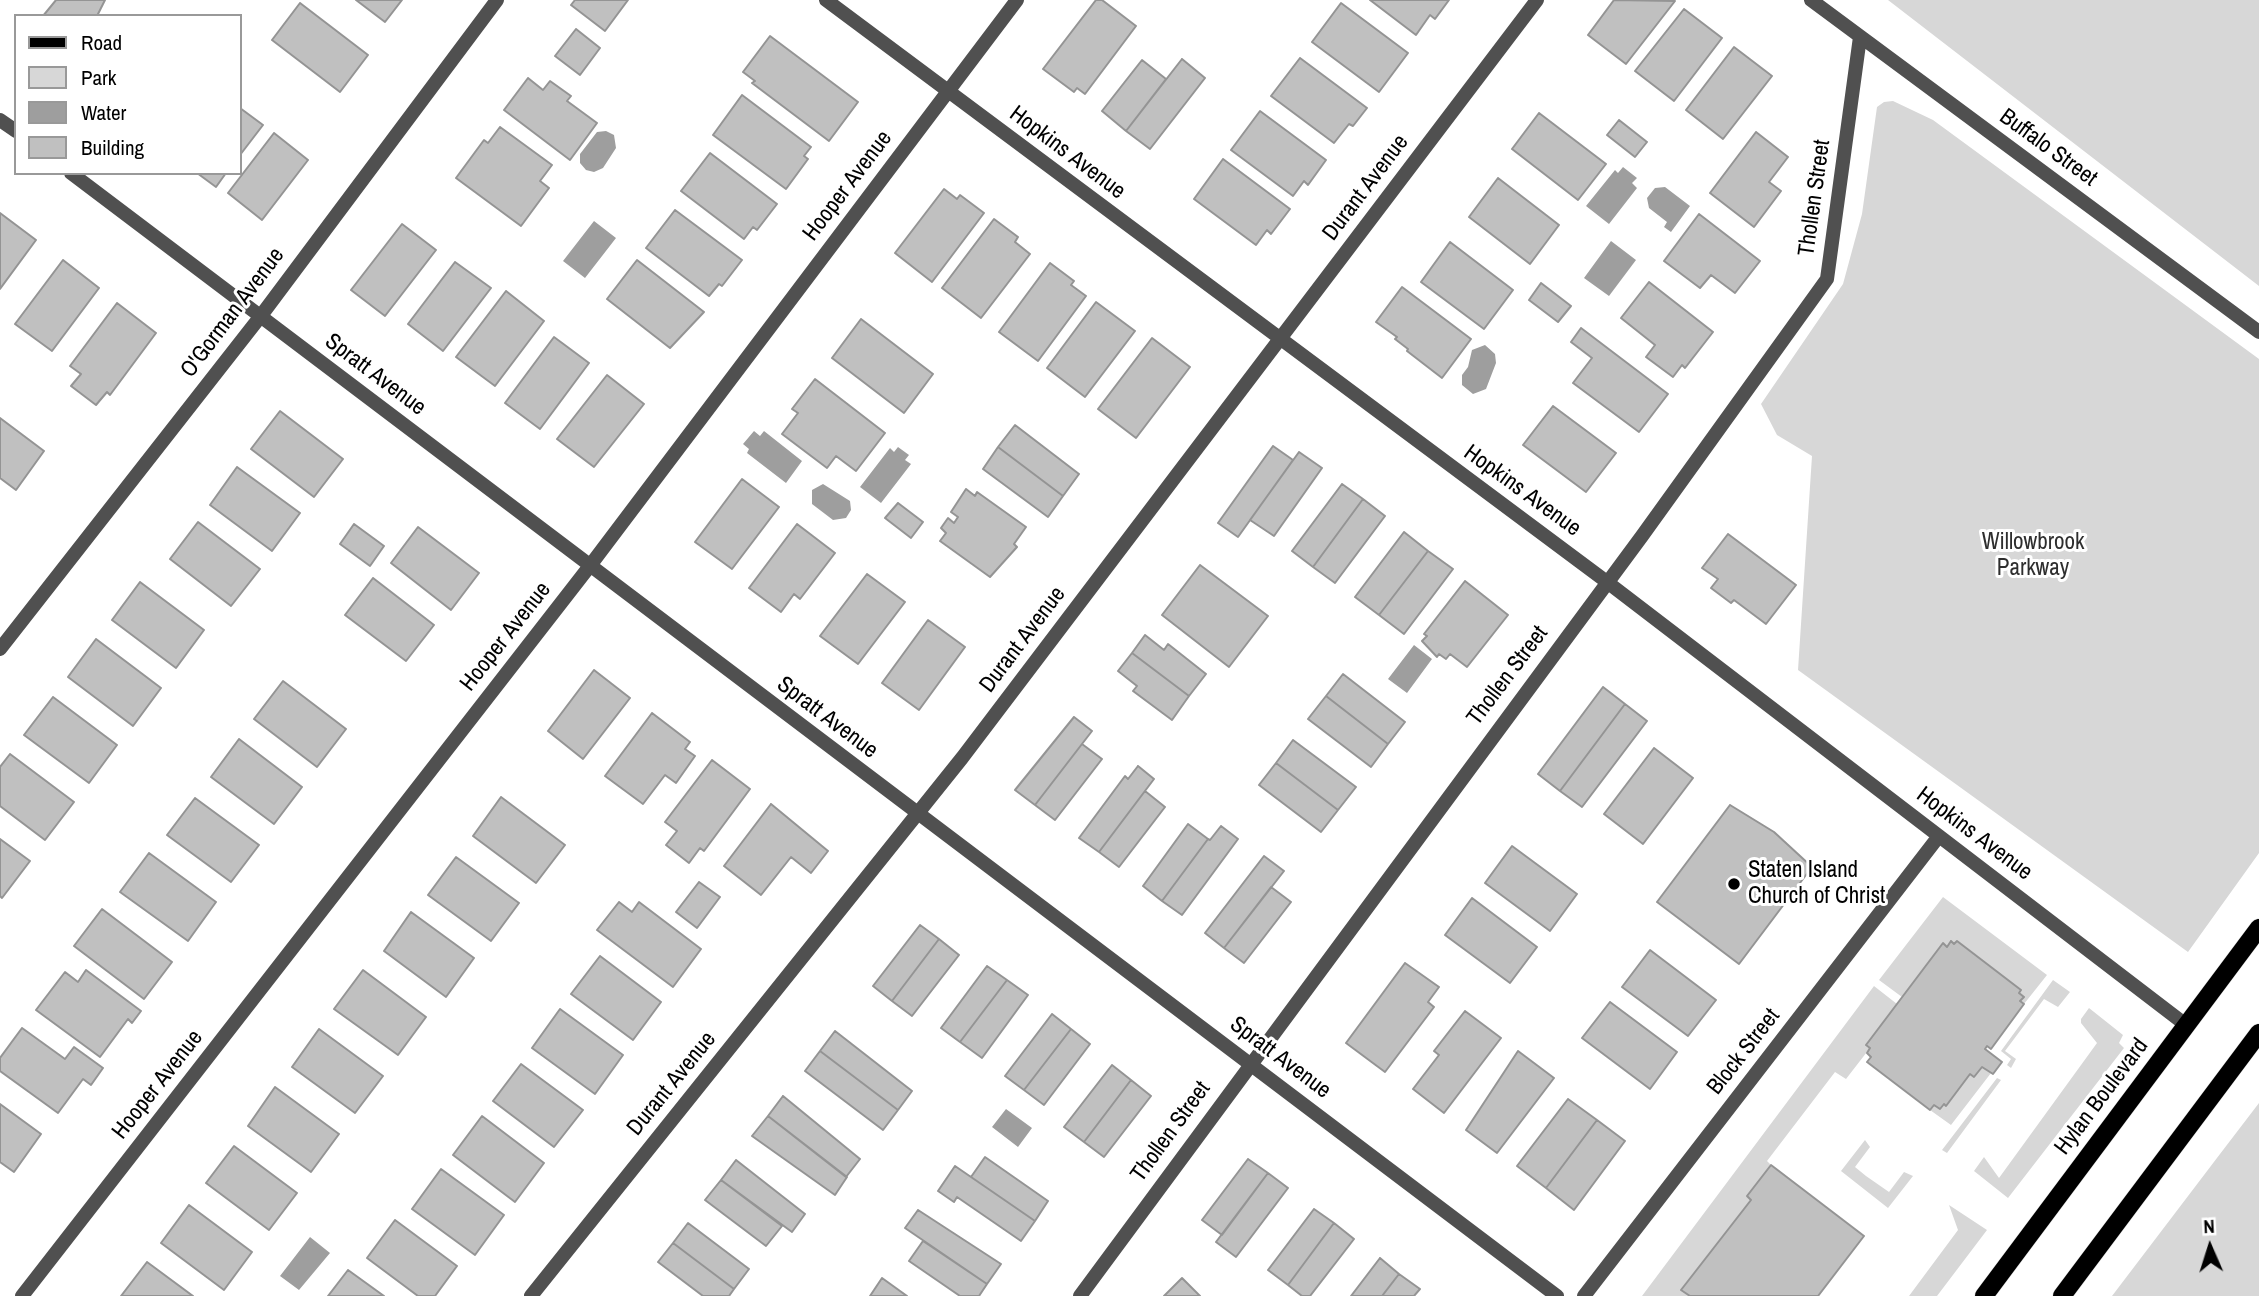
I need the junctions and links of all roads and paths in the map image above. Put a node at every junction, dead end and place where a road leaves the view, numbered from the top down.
1 (497, 0) edge
2 (826, 0) edge
3 (1017, 0) edge
4 (1537, 0) edge
5 (1811, 0) edge
6 (1860, 37) junction
7 (948, 92) junction
8 (74, 175) edge
9 (260, 317) junction
10 (2259, 332) edge
11 (1278, 340) junction
12 (589, 567) junction
13 (1607, 582) junction
14 (0, 649) edge
15 (916, 814) junction
16 (1939, 836) junction
17 (2259, 928) edge
18 (2186, 1025) junction
19 (2259, 1033) edge
20 (1249, 1063) junction
21 (22, 1296) edge
22 (531, 1296) edge
23 (1080, 1296) edge
24 (1557, 1296) edge
25 (1584, 1296) edge
26 (1984, 1296) edge
27 (2062, 1296) edge

1 - 9 street, O'Gorman Avenue
2 - 7 street, Hopkins Avenue
3 - 7 street, Hooper Avenue
4 - 11 street, Durant Avenue
5 - 6 street, Buffalo Street
6 - 10 street, Buffalo Street
6 - 13 street, Thollen Street
7 - 11 street, Hopkins Avenue
7 - 12 street, Hooper Avenue
8 - 9 street, Spratt Avenue
9 - 12 street, Spratt Avenue
9 - 14 street, O'Gorman Avenue
11 - 13 street, Hopkins Avenue
11 - 15 street, Durant Avenue
12 - 15 street, Spratt Avenue
12 - 21 street, Hooper Avenue
13 - 16 street, Hopkins Avenue
13 - 20 street, Thollen Street
15 - 20 street, Spratt Avenue
15 - 22 street, Durant Avenue
16 - 18 street, Hopkins Avenue
16 - 25 street, Block Street
17 - 18 main road, Hylan Boulevard
18 - 26 main road, Hylan Boulevard
19 - 27 main road
20 - 23 street, Thollen Street
20 - 24 street, Spratt Avenue

